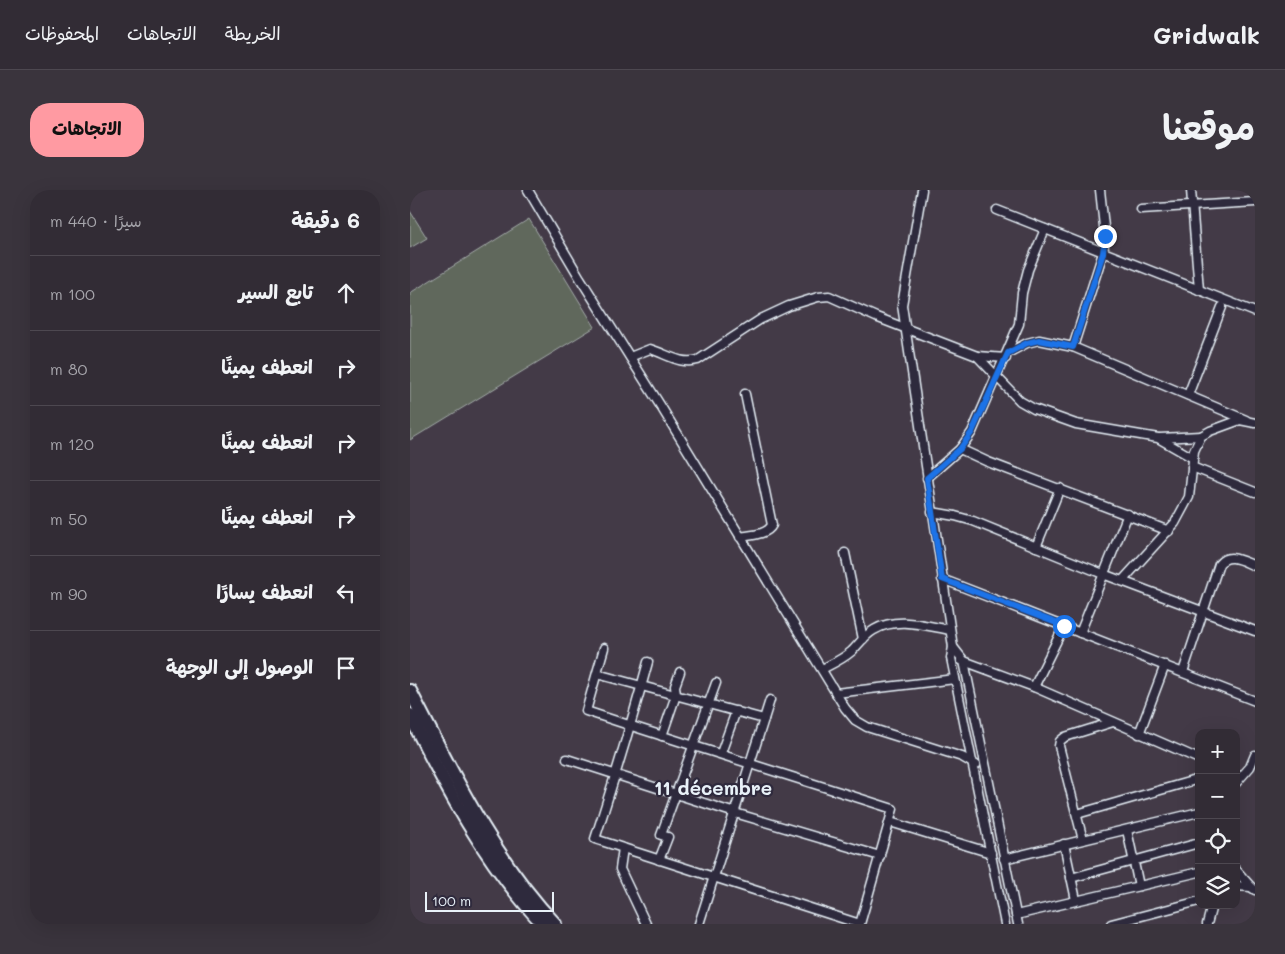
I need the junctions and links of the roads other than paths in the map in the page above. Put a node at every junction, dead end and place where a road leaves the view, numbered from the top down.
1 (528, 190) edge
2 (922, 190) edge
3 (1100, 190) edge
4 (1191, 190) edge
5 (1255, 202) edge
6 (1192, 206) junction
7 (1141, 209) dead end
8 (998, 210) dead end
9 (1045, 229) junction
10 (1103, 253) junction
11 (1200, 290) junction
12 (1222, 307) dead end
13 (1255, 312) edge
14 (905, 328) junction
15 (1073, 347) junction
16 (1007, 355) junction
17 (977, 356) junction
18 (630, 357) junction
19 (997, 378) junction
20 (745, 394) dead end
21 (1188, 395) junction
22 (1246, 420) junction
23 (1255, 422) edge
24 (1201, 436) junction
25 (1158, 438) junction
26 (960, 449) junction
27 (1193, 458) junction
28 (1192, 467) junction
29 (927, 478) junction
30 (1060, 488) junction
31 (1255, 492) edge
32 (932, 512) junction
33 (1128, 514) junction
34 (1169, 530) junction
35 (740, 537) junction
36 (1036, 547) junction
37 (845, 553) dead end
38 (1255, 566) edge
39 (1103, 574) junction
40 (942, 579) junction
41 (1122, 581) junction
42 (1203, 612) junction
43 (1064, 626) junction
44 (950, 630) junction
45 (1255, 631) edge
46 (1080, 633) junction
47 (863, 638) junction
48 (953, 647) junction
49 (604, 648) dead end
50 (951, 658) junction
51 (964, 661) junction
52 (648, 662) dead end
53 (1165, 665) junction
54 (822, 668) junction
55 (680, 672) dead end
56 (1183, 672) junction
57 (597, 674) junction
58 (955, 679) junction
59 (716, 683) dead end
60 (641, 686) junction
61 (1034, 687) junction
62 (410, 691) edge
63 (836, 693) junction
64 (676, 695) junction
65 (770, 700) dead end
66 (1255, 701) edge
67 (708, 703) junction
68 (736, 711) junction
69 (764, 719) junction
70 (417, 721) edge
71 (1113, 722) junction
72 (630, 726) junction
73 (1139, 734) junction
74 (662, 736) junction
75 (694, 745) junction
76 (721, 754) junction
77 (1255, 755) edge
78 (1195, 757) edge
79 (567, 759) dead end
80 (751, 763) junction
81 (978, 765) junction
82 (616, 774) junction
83 (1240, 778) edge
84 (1195, 780) edge
85 (676, 794) junction
86 (735, 813) junction
87 (1195, 813) edge
88 (1077, 814) junction
89 (472, 820) junction
90 (890, 822) junction
91 (1127, 830) junction
92 (1083, 840) junction
93 (1064, 844) junction
94 (1195, 844) edge
95 (623, 848) junction
96 (991, 853) junction
97 (880, 856) junction
98 (1004, 859) junction
99 (659, 860) junction
100 (1133, 861) junction
101 (1195, 873) edge
102 (1240, 874) edge
103 (715, 878) junction
104 (1071, 878) junction
105 (1139, 886) junction
106 (1240, 887) edge
107 (1253, 889) edge
108 (1076, 900) junction
109 (1195, 902) edge
110 (1211, 909) edge
111 (1016, 915) junction
112 (543, 924) edge
113 (555, 924) edge
114 (646, 924) edge
115 (699, 924) edge
116 (1005, 924) edge
117 (1018, 924) edge
118 (1111, 924) edge
119 (1206, 924) edge

1 - 18 street
2 - 14 street
3 - 10 street
4 - 6 street
5 - 6 street
6 - 7 street
6 - 11 street
8 - 9 street
9 - 10 street
9 - 16 street
10 - 11 street
10 - 15 street
11 - 13 street
12 - 21 street
14 - 17 street
14 - 18 street
14 - 29 street
15 - 16 street
15 - 21 street
16 - 17 street
16 - 19 street
17 - 19 street
18 - 35 street
19 - 25 street
19 - 26 street
20 - 35 street
21 - 22 street
22 - 23 street
22 - 24 street
24 - 25 street
24 - 27 street
25 - 27 street
26 - 29 street
26 - 30 street
27 - 28 street
28 - 31 street
28 - 34 street
29 - 32 street
30 - 33 street
30 - 36 street
32 - 36 street
32 - 40 street
33 - 34 street
33 - 39 street
34 - 41 street
35 - 54 street
36 - 39 street
37 - 47 street
38 - 42 street
39 - 41 street
39 - 46 street
40 - 43 street
40 - 44 street
41 - 42 street
42 - 45 street
42 - 56 street
43 - 46 street
43 - 61 street
44 - 47 street
44 - 48 street
46 - 53 street
47 - 54 street
48 - 50 street
48 - 51 street
49 - 57 street
50 - 51 street
50 - 58 street
51 - 61 street
51 - 81 street
52 - 60 street
53 - 56 street
53 - 73 street
54 - 63 street
55 - 64 street
56 - 66 street
57 - 60 street
57 - 72 street
58 - 63 street
58 - 81 street
59 - 67 street
60 - 64 street
60 - 72 street
61 - 71 street
62 - 70 main road
63 - 81 street
64 - 67 street
64 - 74 street
65 - 69 street
67 - 68 street
67 - 75 street
68 - 69 street
68 - 76 street
69 - 80 street
70 - 89 main road
71 - 73 street
71 - 88 street
72 - 74 street
72 - 82 street
73 - 78 street
74 - 75 street
75 - 76 street
75 - 85 street
76 - 80 street
77 - 83 street
79 - 82 street
80 - 86 street
80 - 90 street
81 - 96 street
81 - 98 street
82 - 85 street
82 - 95 street
84 - 88 street
85 - 86 street
85 - 99 street
86 - 97 street
86 - 103 street
87 - 91 street
88 - 92 street
89 - 112 main road
89 - 113 main road
90 - 96 street
90 - 97 street
91 - 92 street
91 - 100 street
92 - 93 street
93 - 98 street
93 - 104 street
94 - 100 street
95 - 99 street
95 - 114 street
96 - 116 street
97 - 103 street
98 - 111 street
99 - 103 street
100 - 104 street
100 - 105 street
101 - 105 street
102 - 107 street
103 - 115 street
104 - 108 street
105 - 108 street
106 - 107 street
108 - 111 street
109 - 118 street
110 - 119 street
111 - 117 street

